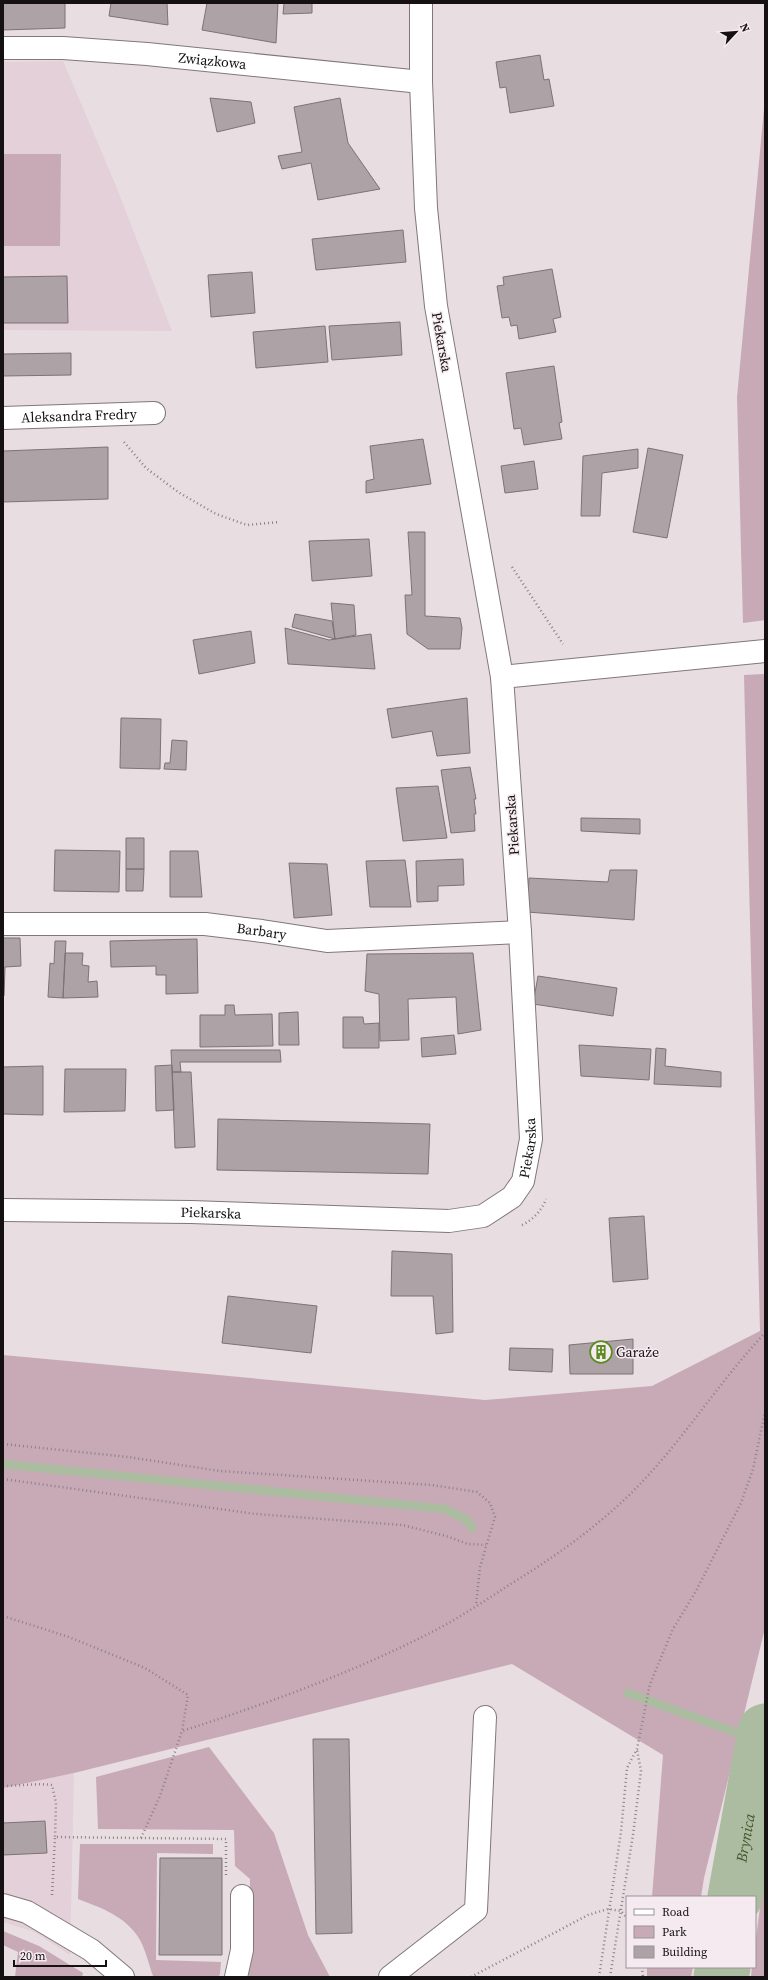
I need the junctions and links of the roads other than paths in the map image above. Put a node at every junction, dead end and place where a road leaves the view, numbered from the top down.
1 (421, 3) edge
2 (3, 48) edge
3 (421, 82) junction
4 (154, 413) dead end
5 (3, 418) edge
6 (765, 651) edge
7 (502, 677) junction
8 (3, 924) edge
9 (520, 932) junction
10 (3, 1210) edge
11 (485, 1718) dead end
12 (242, 1896) dead end
13 (3, 1905) edge
14 (123, 1977) edge
15 (236, 1977) edge
16 (390, 1977) edge

1 - 3 street, Piekarska
2 - 3 street, Związkowa
3 - 7 street, Piekarska
4 - 5 street, Aleksandra Fredry
6 - 7 street
7 - 9 street, Piekarska
8 - 9 street, Barbary
9 - 10 street, Piekarska
11 - 16 street
12 - 15 street
13 - 14 street

